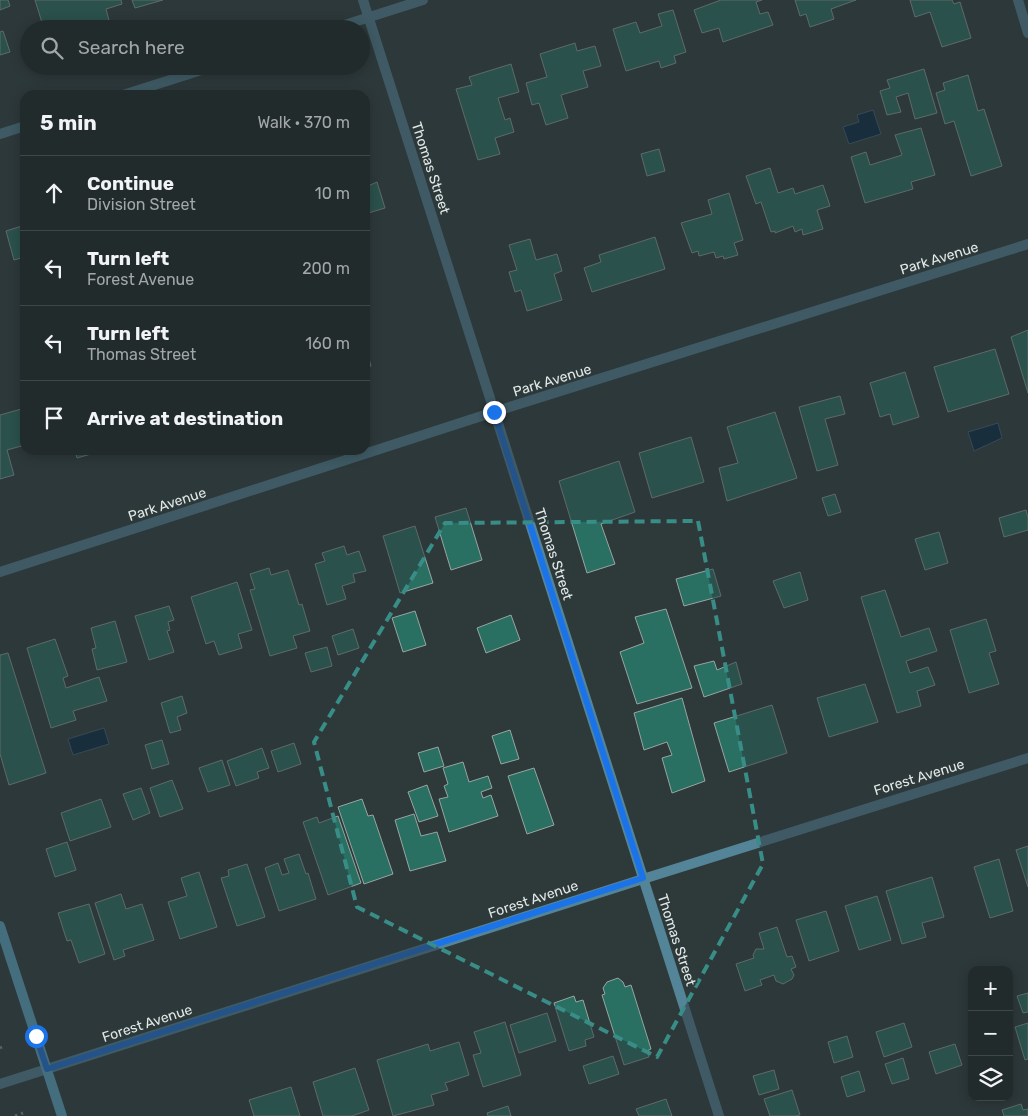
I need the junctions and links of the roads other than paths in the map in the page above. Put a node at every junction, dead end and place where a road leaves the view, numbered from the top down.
1 (363, 0) edge
2 (423, 0) edge
3 (1018, 0) edge
4 (368, 17) junction
5 (359, 20) edge
6 (369, 20) edge
7 (370, 23) edge
8 (1028, 33) edge
9 (186, 75) edge
10 (139, 90) edge
11 (20, 128) edge
12 (0, 134) edge
13 (1028, 244) edge
14 (494, 412) junction
15 (370, 452) edge
16 (361, 455) edge
17 (0, 572) edge
18 (1028, 758) edge
19 (643, 878) junction
20 (0, 926) edge
21 (47, 1069) junction
22 (0, 1084) edge
23 (62, 1116) edge
24 (719, 1116) edge

1 - 4 street, Thomas Street
2 - 4 street
3 - 8 street
4 - 5 street
4 - 6 street, Thomas Street
7 - 14 street, Thomas Street
9 - 10 street
11 - 12 street
13 - 14 street, Park Avenue
14 - 15 street, Park Avenue
14 - 19 street, Thomas Street
16 - 17 street, Park Avenue
18 - 19 street, Forest Avenue
19 - 21 street, Forest Avenue
19 - 24 street, Thomas Street
20 - 21 street
21 - 22 street, Forest Avenue
21 - 23 street

